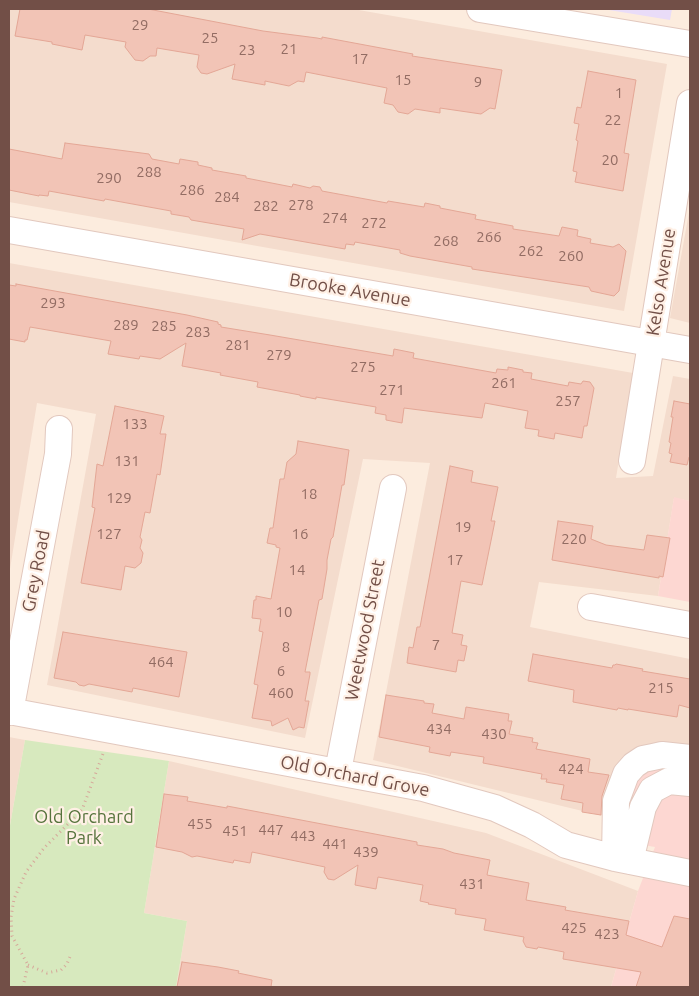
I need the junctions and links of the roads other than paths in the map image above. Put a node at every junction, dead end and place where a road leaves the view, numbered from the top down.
1 (480, 9) edge
2 (690, 44) edge
3 (690, 103) edge
4 (9, 230) edge
5 (651, 343) junction
6 (690, 350) edge
7 (59, 429) dead end
8 (632, 461) dead end
9 (393, 488) dead end
10 (592, 607) dead end
11 (690, 625) edge
12 (9, 712) edge
13 (690, 758) edge
14 (338, 771) junction
15 (690, 782) edge
16 (622, 859) junction
17 (690, 873) edge

1 - 2 street
3 - 5 street, Kelso Avenue
4 - 5 street, Brooke Avenue
5 - 6 street, Brooke Avenue
5 - 8 street, Kelso Avenue
7 - 12 street, Grey Road
9 - 14 street, Weetwood Street
10 - 11 street
12 - 14 street, Old Orchard Grove
13 - 16 street
14 - 16 street, Old Orchard Grove
15 - 16 street
16 - 17 street, Old Orchard Grove

